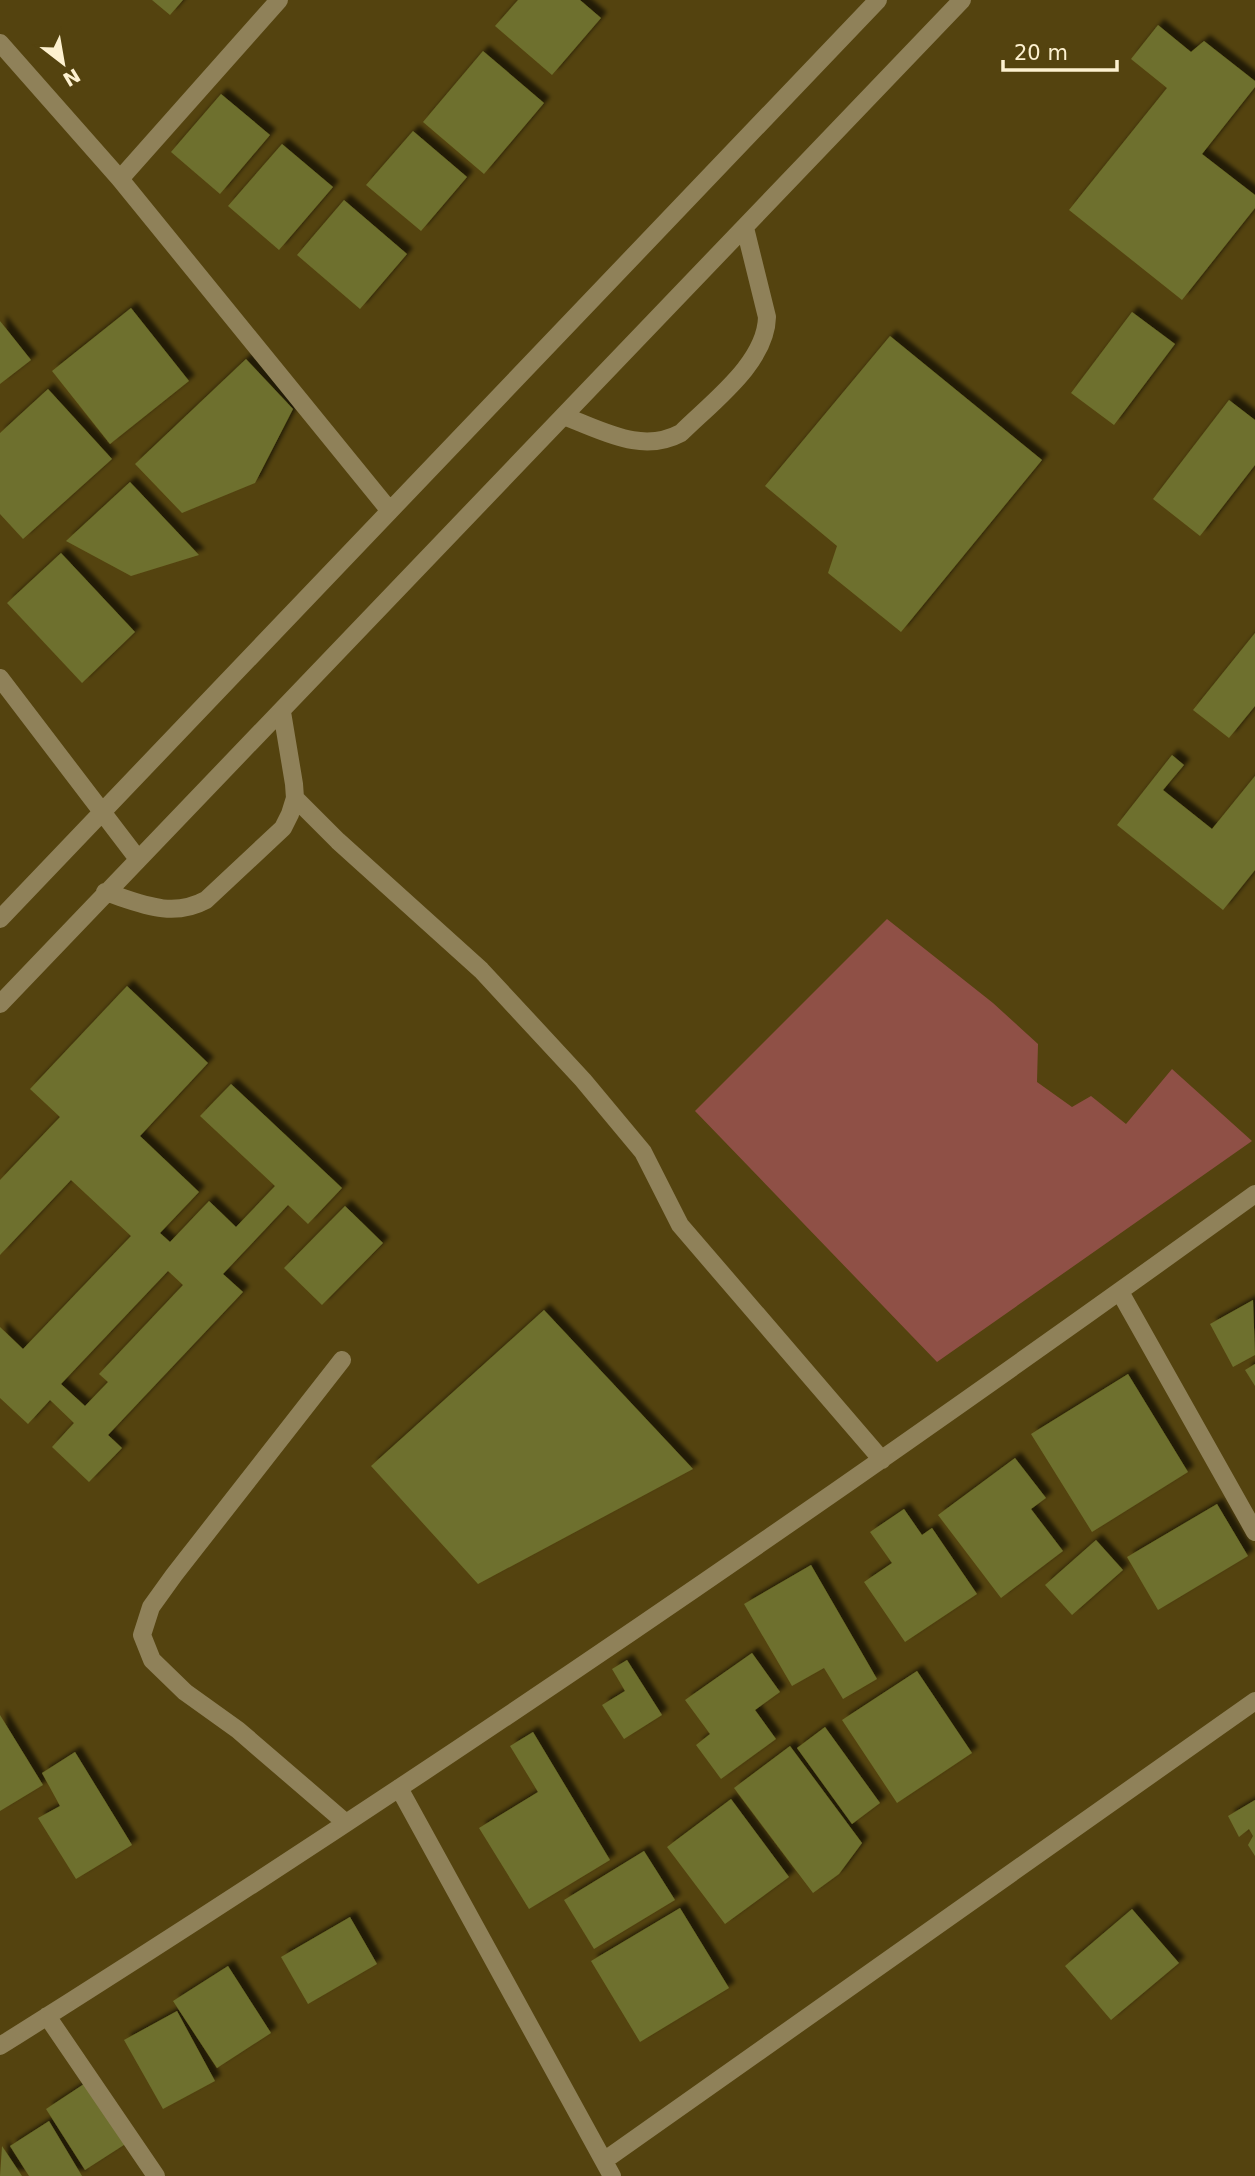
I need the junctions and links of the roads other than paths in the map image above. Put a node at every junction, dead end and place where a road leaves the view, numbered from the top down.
1 (279, 0) edge
2 (878, 0) edge
3 (962, 0) edge
4 (0, 43) edge
5 (120, 179) junction
6 (746, 228) junction
7 (566, 417) junction
8 (390, 511) junction
9 (0, 678) edge
10 (282, 712) junction
11 (295, 798) junction
12 (102, 812) junction
13 (138, 859) junction
14 (105, 892) junction
15 (0, 919) edge
16 (0, 1004) edge
17 (1255, 1194) edge
18 (1120, 1292) junction
19 (342, 1360) dead end
20 (882, 1460) junction
21 (1255, 1532) edge
22 (1255, 1701) edge
23 (399, 1788) junction
24 (346, 1823) junction
25 (47, 2016) junction
26 (0, 2046) edge
27 (608, 2168) edge
28 (156, 2176) edge

1 - 5 street
2 - 8 street
3 - 6 street
4 - 5 street
5 - 8 street
6 - 7 street
6 - 7 street
7 - 10 street
8 - 12 street
9 - 12 street
10 - 11 street
10 - 13 street
11 - 14 street
11 - 20 street
12 - 13 street
12 - 15 street
13 - 14 street
14 - 16 street
17 - 18 street
18 - 20 street
18 - 21 street
19 - 24 street
20 - 23 street
22 - 27 street
23 - 24 street
23 - 27 street
24 - 25 street
25 - 26 street
25 - 28 street

